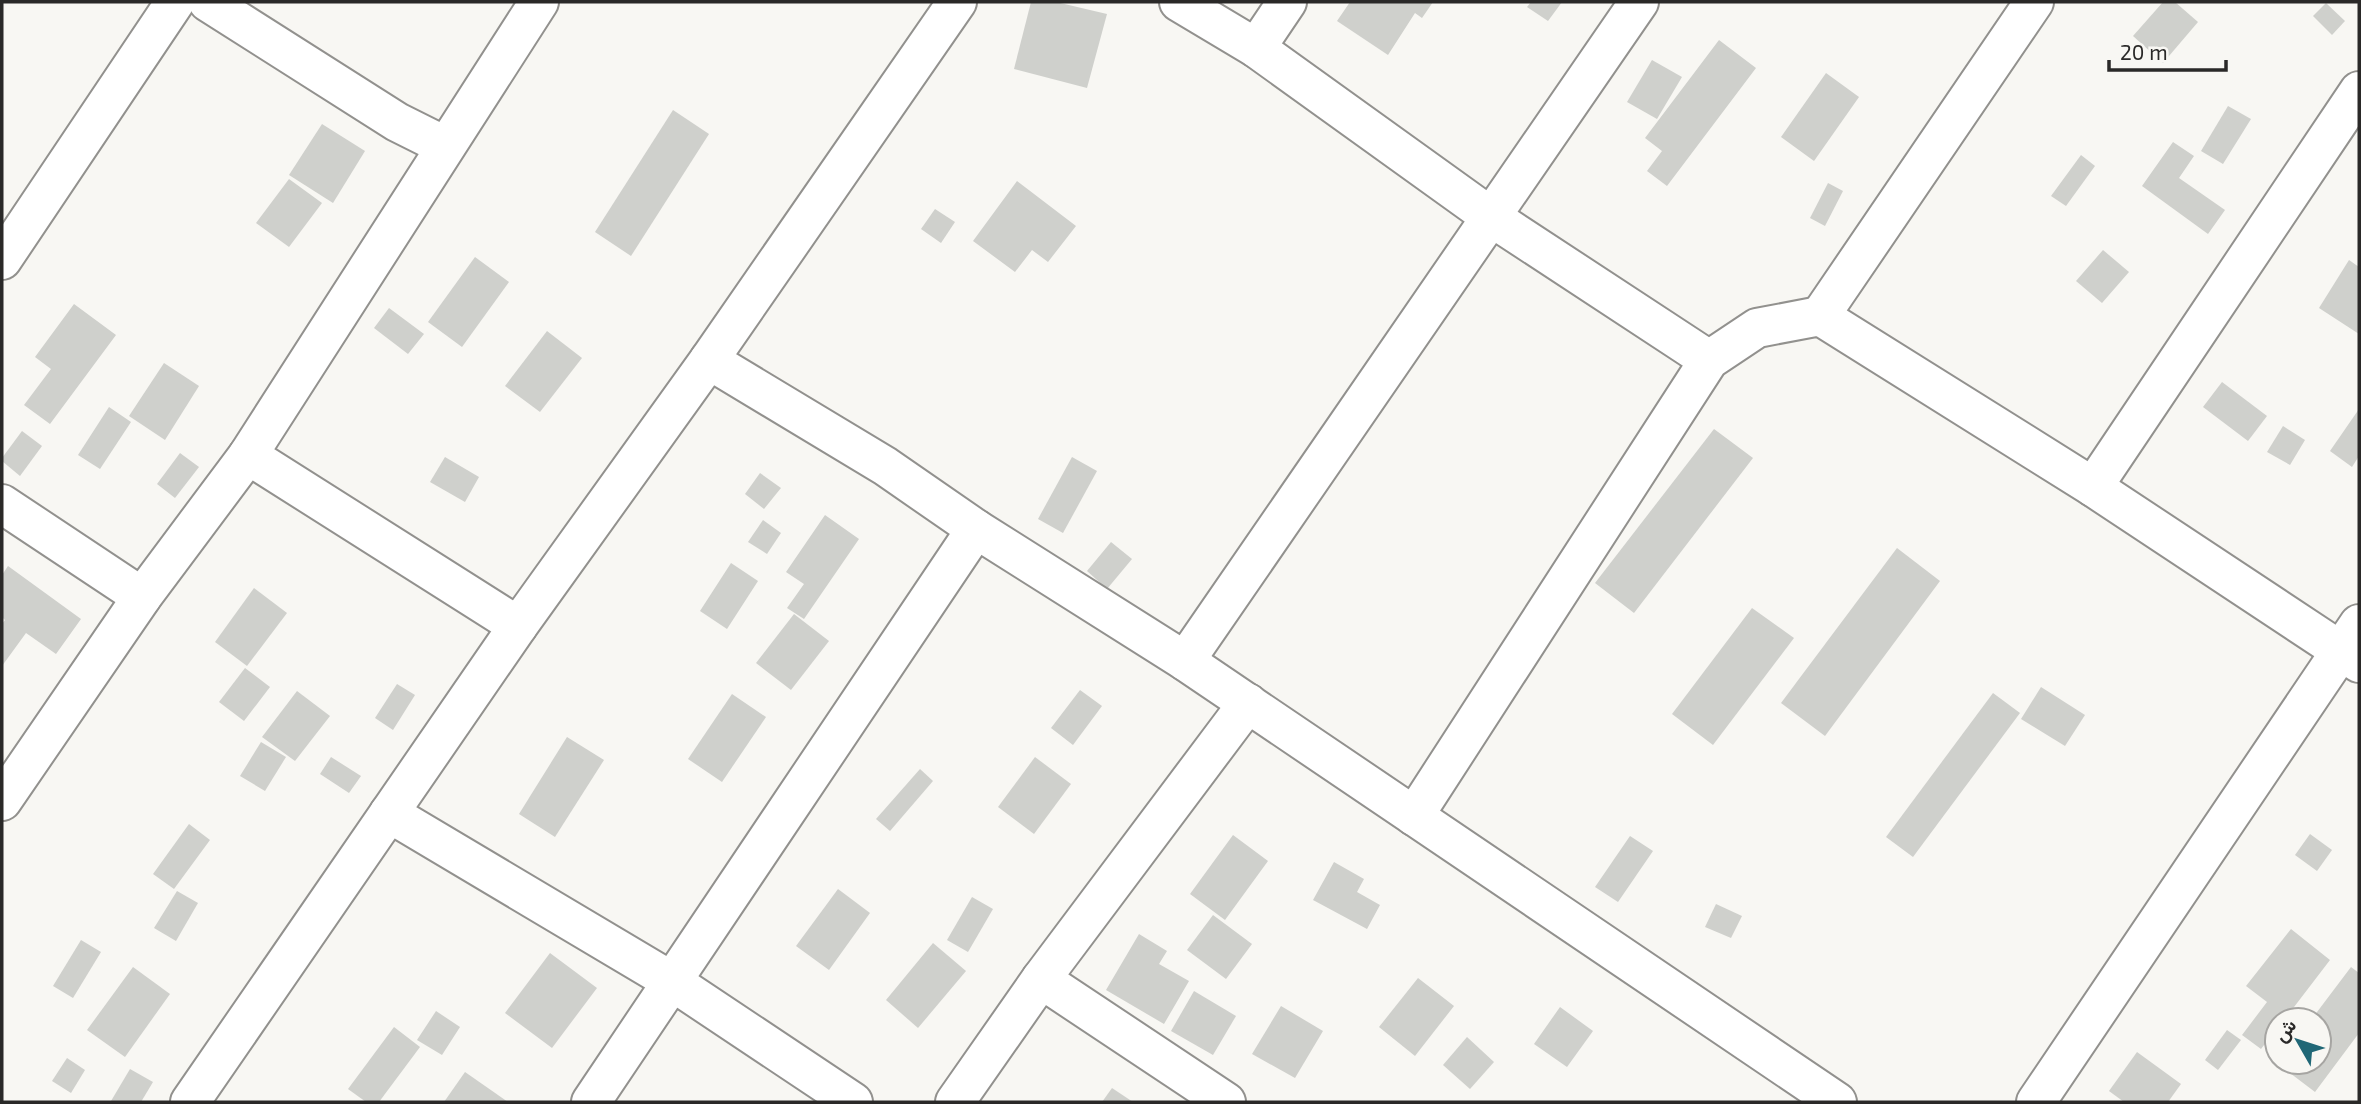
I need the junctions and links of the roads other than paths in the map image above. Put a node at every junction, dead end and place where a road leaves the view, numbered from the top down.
1 (175, 2) edge
2 (208, 2) edge
3 (539, 2) edge
4 (957, 2) edge
5 (1179, 2) edge
6 (1287, 2) edge
7 (1639, 2) edge
8 (2034, 2) edge
9 (1256, 48) junction
10 (2359, 91) edge
11 (445, 146) junction
12 (1491, 217) junction
13 (2, 260) edge
14 (1820, 316) junction
15 (709, 360) junction
16 (1709, 360) junction
17 (248, 454) junction
18 (2093, 487) junction
19 (2, 504) edge
20 (976, 529) junction
21 (142, 597) junction
22 (517, 626) junction
23 (2353, 646) edge
24 (1185, 661) junction
25 (1248, 703) junction
26 (2, 802) edge
27 (389, 813) junction
28 (1415, 817) junction
29 (1041, 979) junction
30 (673, 982) junction
31 (1799, 1092) edge
32 (190, 1102) edge
33 (591, 1102) edge
34 (853, 1102) edge
35 (955, 1102) edge
36 (1226, 1102) edge
37 (1837, 1102) edge
38 (2036, 1102) edge

1 - 13 street
2 - 11 street
3 - 11 street
4 - 15 street
5 - 9 street
6 - 9 street
7 - 12 street
8 - 14 street
9 - 12 street
10 - 18 street
11 - 17 street
12 - 16 street
12 - 24 street
14 - 16 street
14 - 18 street
15 - 20 street
15 - 22 street
16 - 28 street
17 - 21 street
17 - 22 street
18 - 23 street
19 - 21 street
20 - 24 street
20 - 30 street
21 - 26 street
22 - 27 street
23 - 38 street
24 - 25 street
25 - 28 street
25 - 29 street
27 - 30 street
27 - 32 street
28 - 31 street
29 - 35 street
29 - 36 street
30 - 33 street
30 - 34 street
31 - 37 street

